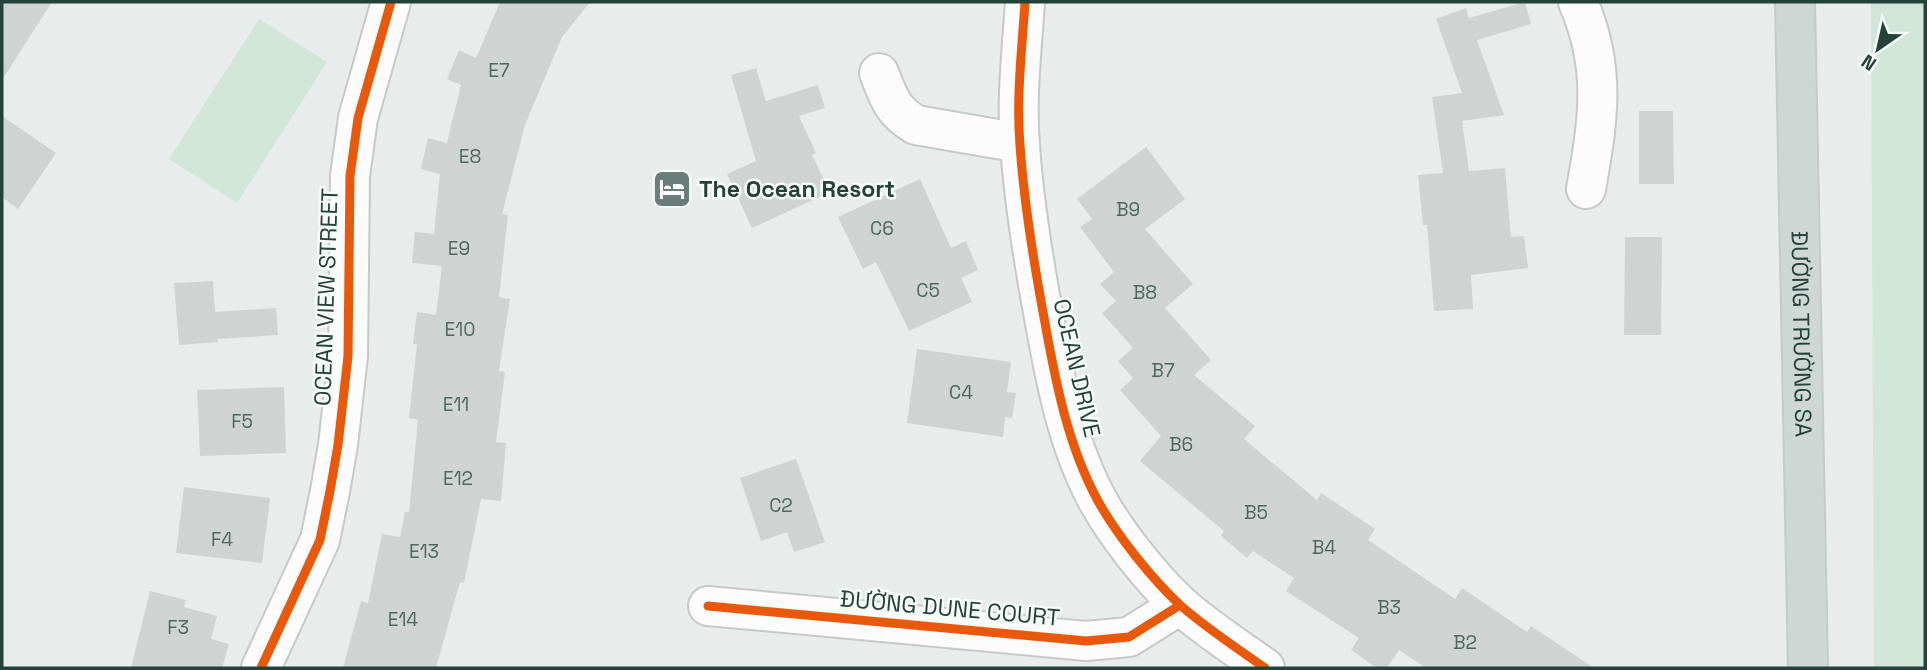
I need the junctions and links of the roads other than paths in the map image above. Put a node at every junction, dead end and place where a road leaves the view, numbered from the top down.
1 (391, 2) edge
2 (1026, 2) edge
3 (1578, 2) edge
4 (1795, 2) edge
5 (879, 73) dead end
6 (1020, 143) junction
7 (1586, 190) dead end
8 (1180, 605) junction
9 (708, 606) dead end
10 (261, 668) edge
11 (1265, 668) edge
12 (1808, 668) edge

1 - 10 street, OCEAN VIEW STREET
2 - 6 street, OCEAN DRIVE
3 - 7 street
4 - 12 main road, ĐƯỜNG TRƯỜNG SA
5 - 6 street
6 - 8 street, OCEAN DRIVE
8 - 9 street, ĐƯỜNG DUNE COURT
8 - 11 street, OCEAN DRIVE

